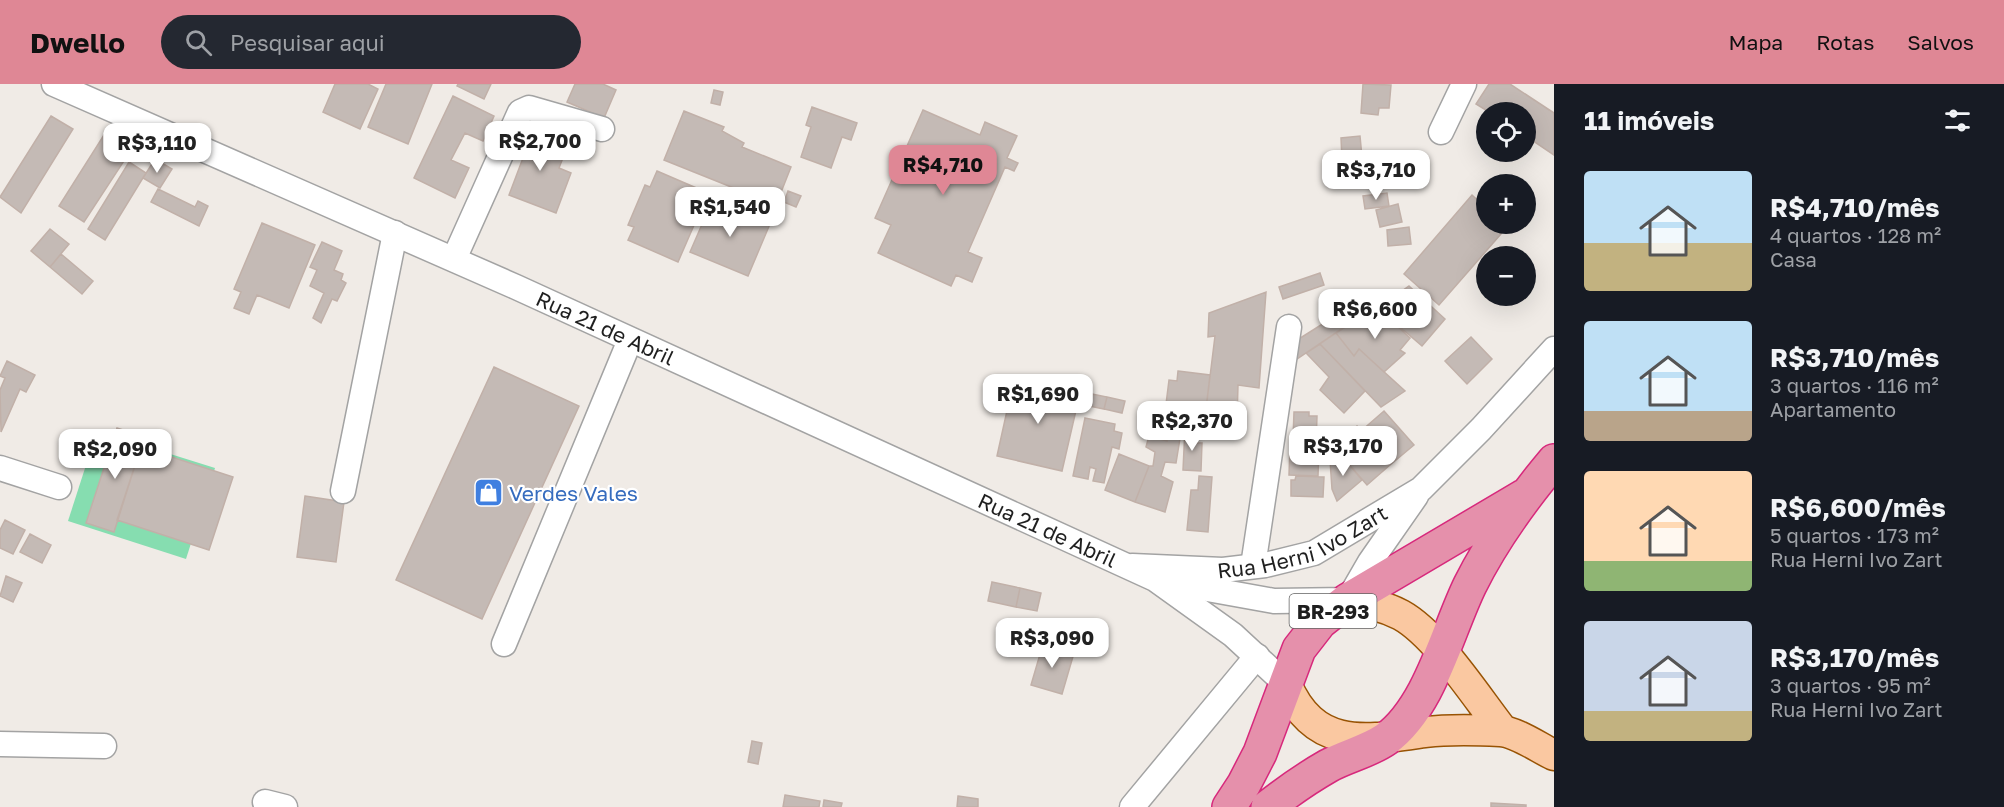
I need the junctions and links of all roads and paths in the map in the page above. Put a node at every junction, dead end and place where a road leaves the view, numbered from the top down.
1 (54, 84) edge
2 (1464, 84) edge
3 (602, 129) dead end
4 (1441, 132) dead end
5 (395, 233) junction
6 (454, 259) junction
7 (1289, 327) dead end
8 (630, 340) junction
9 (1554, 349) edge
10 (1554, 460) edge
11 (0, 468) edge
12 (59, 487) dead end
13 (1421, 489) junction
14 (343, 491) dead end
15 (1525, 495) junction
16 (1124, 566) junction
17 (1253, 566) junction
18 (1155, 579) junction
19 (1348, 600) junction
20 (504, 644) dead end
21 (1443, 655) junction
22 (1257, 656) junction
23 (1286, 684) junction
24 (1503, 731) junction
25 (1386, 739) junction
26 (0, 744) edge
27 (104, 746) dead end
28 (1554, 755) edge
29 (1132, 807) edge
30 (1229, 807) edge
31 (1268, 807) edge

1 - 5 street, Rua 21 de Abril
2 - 4 street
3 - 6 street
5 - 6 street, Rua 21 de Abril
5 - 14 street
6 - 8 street, Rua 21 de Abril
7 - 17 street
8 - 16 street, Rua 21 de Abril
8 - 20 street
9 - 13 street, Rua Herni Ivo Zart
10 - 15 highway, BR-293
11 - 12 street
13 - 17 street, Rua Herni Ivo Zart
13 - 19 street
15 - 19 highway, BR-293
15 - 21 highway, BR-293
16 - 17 street, Rua Herni Ivo Zart
16 - 18 street, Rua 21 de Abril
18 - 19 street, Rua 21 de Abril
18 - 22 street, Rua 21 de Abril
19 - 21 main road
19 - 23 highway, BR-293
21 - 24 main road
21 - 25 highway, BR-293
22 - 23 street, Rua 21 de Abril
22 - 29 street
23 - 25 main road
23 - 30 highway, BR-293
24 - 25 main road
24 - 28 main road
25 - 31 highway, BR-293
26 - 27 street

